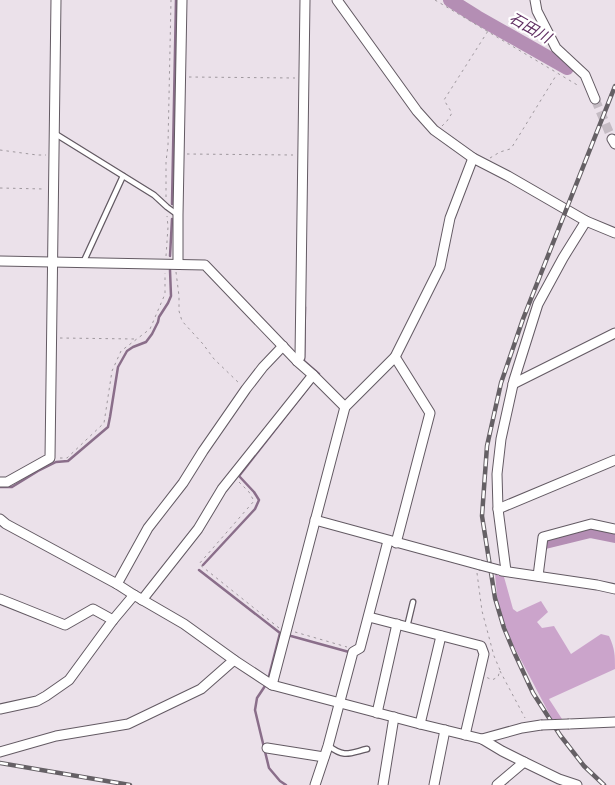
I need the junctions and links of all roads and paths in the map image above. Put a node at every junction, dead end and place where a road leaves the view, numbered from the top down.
1 (56, 0) edge
2 (171, 0) edge
3 (182, 0) edge
4 (305, 0) edge
5 (337, 0) edge
6 (435, 0) edge
7 (535, 0) edge
8 (488, 32) junction
9 (558, 73) junction
10 (180, 76) junction
11 (304, 78) junction
12 (590, 87) junction
13 (595, 99) tunnel mouth
14 (436, 131) junction
15 (54, 133) junction
16 (0, 150) edge
17 (179, 154) junction
18 (302, 155) junction
19 (54, 156) junction
20 (473, 158) junction
21 (484, 164) junction
22 (123, 176) junction
23 (0, 188) edge
24 (54, 189) junction
25 (167, 207) junction
26 (178, 216) junction
27 (586, 221) junction
28 (615, 233) edge
29 (0, 261) edge
30 (53, 262) junction
31 (83, 263) junction
32 (164, 264) junction
33 (176, 264) junction
34 (615, 333) edge
35 (52, 338) junction
36 (137, 339) junction
37 (283, 346) junction
38 (395, 357) junction
39 (297, 361) junction
40 (313, 375) junction
41 (513, 384) junction
42 (246, 389) junction
43 (345, 407) junction
44 (50, 458) junction
45 (615, 460) edge
46 (0, 482) edge
47 (239, 482) dead end
48 (498, 509) junction
49 (0, 519) edge
50 (315, 520) junction
51 (615, 530) edge
52 (392, 542) junction
53 (478, 565) junction
54 (503, 571) junction
55 (538, 576) junction
56 (117, 584) junction
57 (615, 589) edge
58 (134, 595) junction
59 (0, 600) edge
60 (142, 600) junction
61 (414, 602) dead end
62 (369, 617) junction
63 (113, 620) junction
64 (397, 624) junction
65 (407, 627) junction
66 (286, 630) junction
67 (441, 636) junction
68 (357, 650) junction
69 (234, 660) junction
70 (500, 670) junction
71 (479, 674) junction
72 (272, 685) junction
73 (339, 703) junction
74 (0, 709) edge
75 (377, 713) junction
76 (394, 717) junction
77 (615, 722) edge
78 (420, 724) junction
79 (530, 726) junction
80 (444, 730) junction
81 (465, 735) junction
82 (482, 738) junction
83 (328, 746) junction
84 (267, 748) dead end
85 (367, 749) dead end
86 (0, 752) edge
87 (324, 757) junction
88 (524, 762) junction
89 (315, 785) edge
90 (383, 785) edge
91 (434, 785) edge
92 (497, 785) edge
93 (577, 785) edge

1 - 15 street
2 - 25 path
3 - 10 street
4 - 11 street
5 - 14 street
6 - 8 path
7 - 12 street
8 - 9 path
8 - 14 path
9 - 12 path
9 - 21 path
10 - 11 path
10 - 17 street
11 - 18 street
12 - 13 street
14 - 20 street
15 - 19 street
15 - 22 lane
16 - 19 path
17 - 18 path
17 - 26 street
18 - 39 street
19 - 24 street
20 - 21 street
20 - 38 street
21 - 27 street
22 - 25 lane
22 - 31 lane
23 - 24 path
24 - 30 street
25 - 26 lane
25 - 32 path
26 - 33 street
27 - 28 street
27 - 41 street
29 - 30 street
30 - 31 street
30 - 35 street
31 - 32 street
32 - 33 street
32 - 36 path
33 - 37 street
33 - 42 path
34 - 41 street
35 - 36 path
35 - 44 street
36 - 44 path
37 - 39 street
37 - 42 street
38 - 43 street
38 - 52 street
39 - 40 street
40 - 43 street
40 - 60 street
41 - 48 street
42 - 56 street
43 - 50 street
44 - 46 street
45 - 48 street
47 - 66 path
48 - 54 street
49 - 56 street
50 - 52 street
50 - 66 street
51 - 55 street
52 - 53 street
52 - 62 street
53 - 54 street, bridge
53 - 70 path
54 - 55 street
55 - 57 street
56 - 58 street
58 - 60 street
58 - 63 street
59 - 63 street
60 - 69 street
61 - 65 lane
62 - 64 street
62 - 68 street
63 - 74 street
64 - 65 street
64 - 75 street
65 - 67 street
66 - 68 path
66 - 72 street
67 - 71 street
67 - 78 street
68 - 73 street
69 - 72 street
69 - 86 street
70 - 71 path
70 - 79 path
71 - 81 street
72 - 73 street
73 - 75 street
73 - 83 street
75 - 76 street
76 - 78 street
76 - 90 street
77 - 79 street, bridge
78 - 80 street
79 - 82 street
80 - 81 street
80 - 91 street
81 - 82 street
82 - 88 street
83 - 85 lane
83 - 87 street
84 - 87 street
87 - 89 street
88 - 92 street
88 - 93 street

